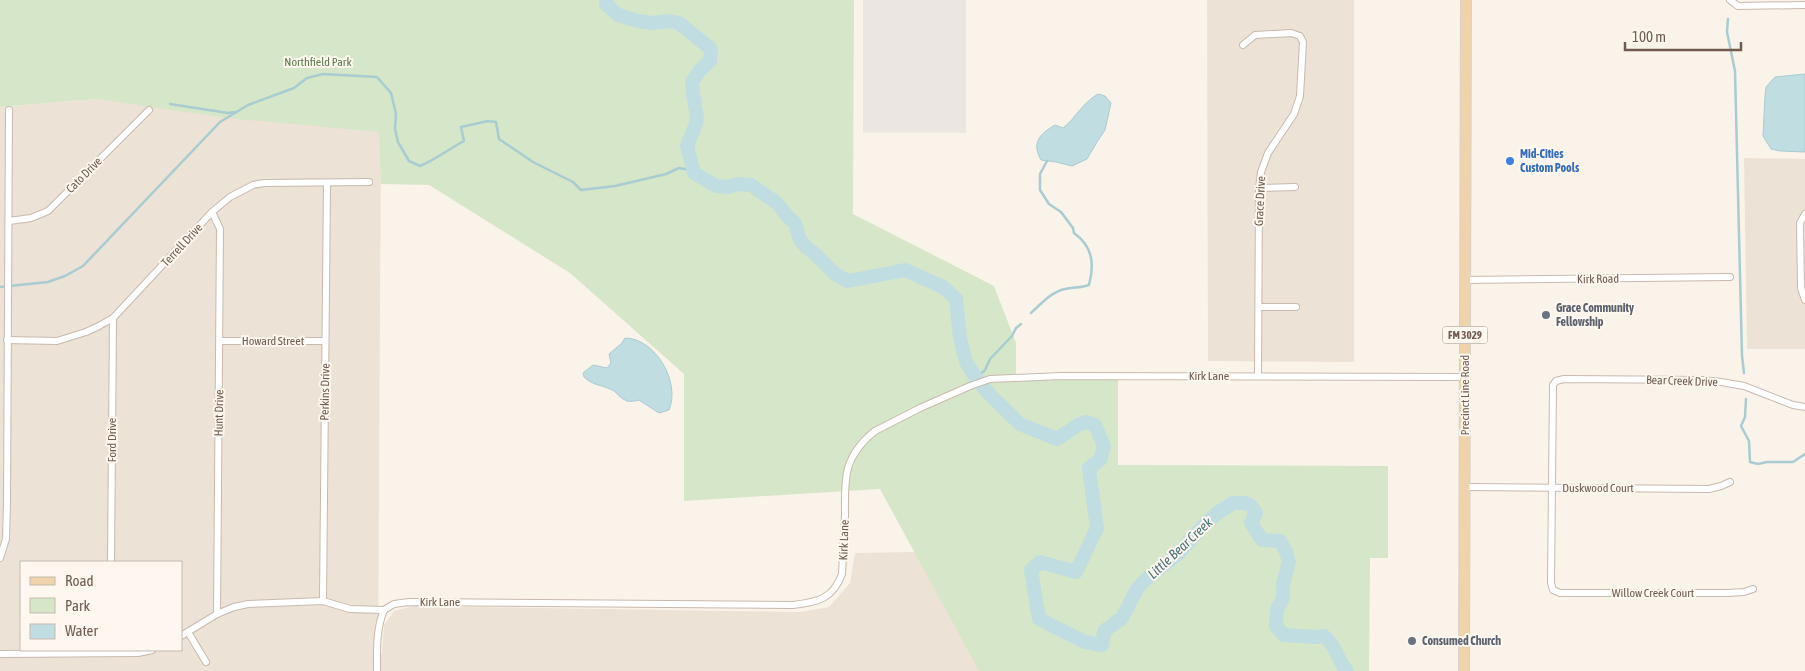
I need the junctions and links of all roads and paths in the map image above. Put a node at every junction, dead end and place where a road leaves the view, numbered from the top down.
1 (1466, 0) edge
2 (1730, 0) edge
3 (1805, 5) edge
4 (1243, 44) dead end
5 (9, 110) dead end
6 (149, 110) dead end
7 (9, 162) junction
8 (0, 163) edge
9 (327, 182) junction
10 (369, 182) dead end
11 (1294, 187) dead end
12 (1259, 188) junction
13 (212, 212) junction
14 (1805, 214) edge
15 (9, 221) junction
16 (8, 267) junction
17 (0, 268) edge
18 (1730, 277) dead end
19 (1465, 280) junction
20 (1805, 300) edge
21 (1259, 307) junction
22 (1296, 307) dead end
23 (112, 318) junction
24 (7, 340) junction
25 (220, 341) junction
26 (325, 342) junction
27 (1258, 376) junction
28 (1465, 377) junction
29 (1805, 407) edge
30 (1730, 482) dead end
31 (1465, 487) junction
32 (1552, 488) junction
33 (3, 502) edge
34 (0, 558) edge
35 (111, 561) edge
36 (1753, 589) dead end
37 (323, 601) junction
38 (384, 610) junction
39 (217, 614) junction
40 (188, 632) junction
41 (182, 635) edge
42 (147, 651) edge
43 (111, 652) edge
44 (0, 654) edge
45 (206, 662) dead end
46 (377, 671) edge
47 (1464, 671) edge

1 - 19 main road, Precinct Line Road / FM 3029
2 - 3 street
4 - 12 street, Grace Drive
5 - 7 street
6 - 15 street, Cato Drive
7 - 8 street
7 - 15 street
9 - 10 street, Terrell Drive
9 - 13 street, Terrell Drive
9 - 26 street, Perkins Drive
11 - 12 street
12 - 21 street, Grace Drive
13 - 23 street, Terrell Drive
13 - 25 street, Hunt Drive
14 - 20 street
15 - 16 street
16 - 17 street
16 - 24 street
18 - 19 street, Kirk Road
19 - 28 main road, Precinct Line Road / FM 3029
21 - 22 street
21 - 27 street, Grace Drive
23 - 24 street, Terrell Drive
23 - 35 street, Ford Drive
24 - 33 street
25 - 26 street, Howard Street
25 - 39 street, Hunt Drive
26 - 37 street, Perkins Drive
27 - 28 street, Kirk Lane
27 - 38 street, Kirk Lane
28 - 31 main road, Precinct Line Road / FM 3029
29 - 32 street, Bear Creek Drive
30 - 32 street, Duskwood Court
31 - 32 street, Duskwood Court
31 - 47 main road, Precinct Line Road / FM 3029
32 - 36 street, Willow Creek Court
33 - 34 street
37 - 38 street, Kirk Lane
37 - 39 street, Kirk Lane
38 - 46 street
39 - 40 street, Kirk Lane
40 - 41 street, Kirk Lane
40 - 45 street
42 - 43 street
43 - 44 street

